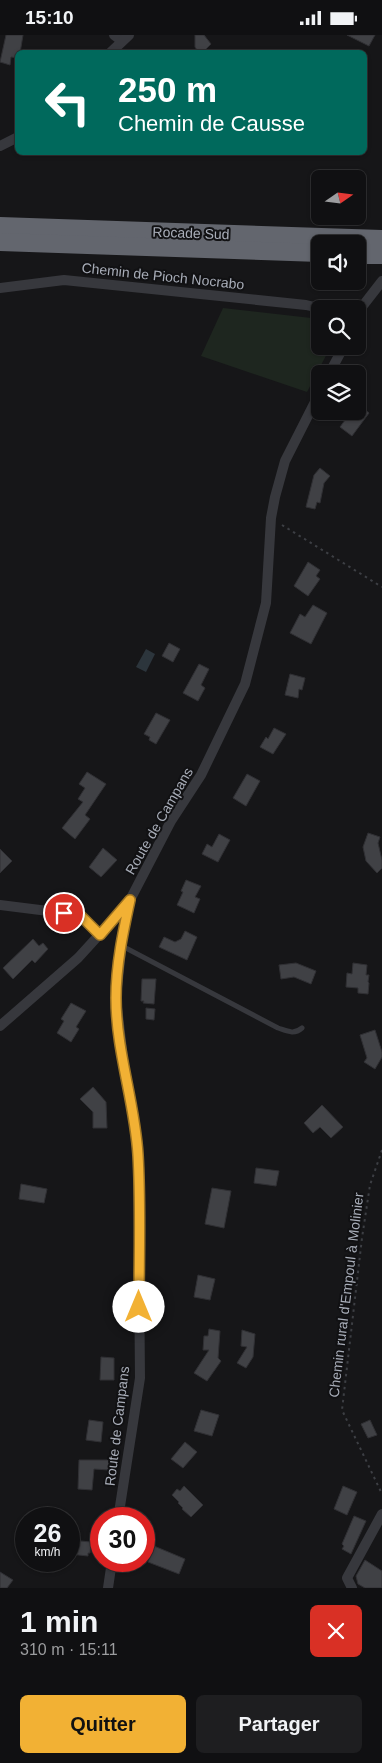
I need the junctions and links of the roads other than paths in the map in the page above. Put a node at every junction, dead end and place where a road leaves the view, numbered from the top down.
1 (122, 37) edge
2 (112, 50) edge
3 (15, 138) edge
4 (0, 146) edge
5 (0, 226) edge
6 (382, 239) edge
7 (0, 241) edge
8 (311, 253) edge
9 (366, 255) edge
10 (382, 255) edge
11 (382, 281) edge
12 (0, 288) edge
13 (366, 302) edge
14 (311, 306) edge
15 (311, 410) edge
16 (130, 900) junction
17 (0, 905) edge
18 (100, 935) junction
19 (121, 946) junction
20 (0, 1027) edge
21 (302, 1028) dead end
22 (120, 1507) edge
23 (382, 1514) edge
24 (110, 1572) edge
25 (108, 1588) edge
26 (352, 1588) edge

1 - 2 street
3 - 4 street
5 - 6 highway, Rocade Sud
7 - 8 highway, Rocade Sud
9 - 10 highway
11 - 13 street
12 - 14 street, Chemin de Pioch Nocrabo
15 - 16 street, Route de Campans
16 - 18 street
16 - 19 street, Route de Campans
17 - 18 street
18 - 20 street
19 - 21 lane
19 - 22 street, Route de Campans
23 - 26 street
24 - 25 street

